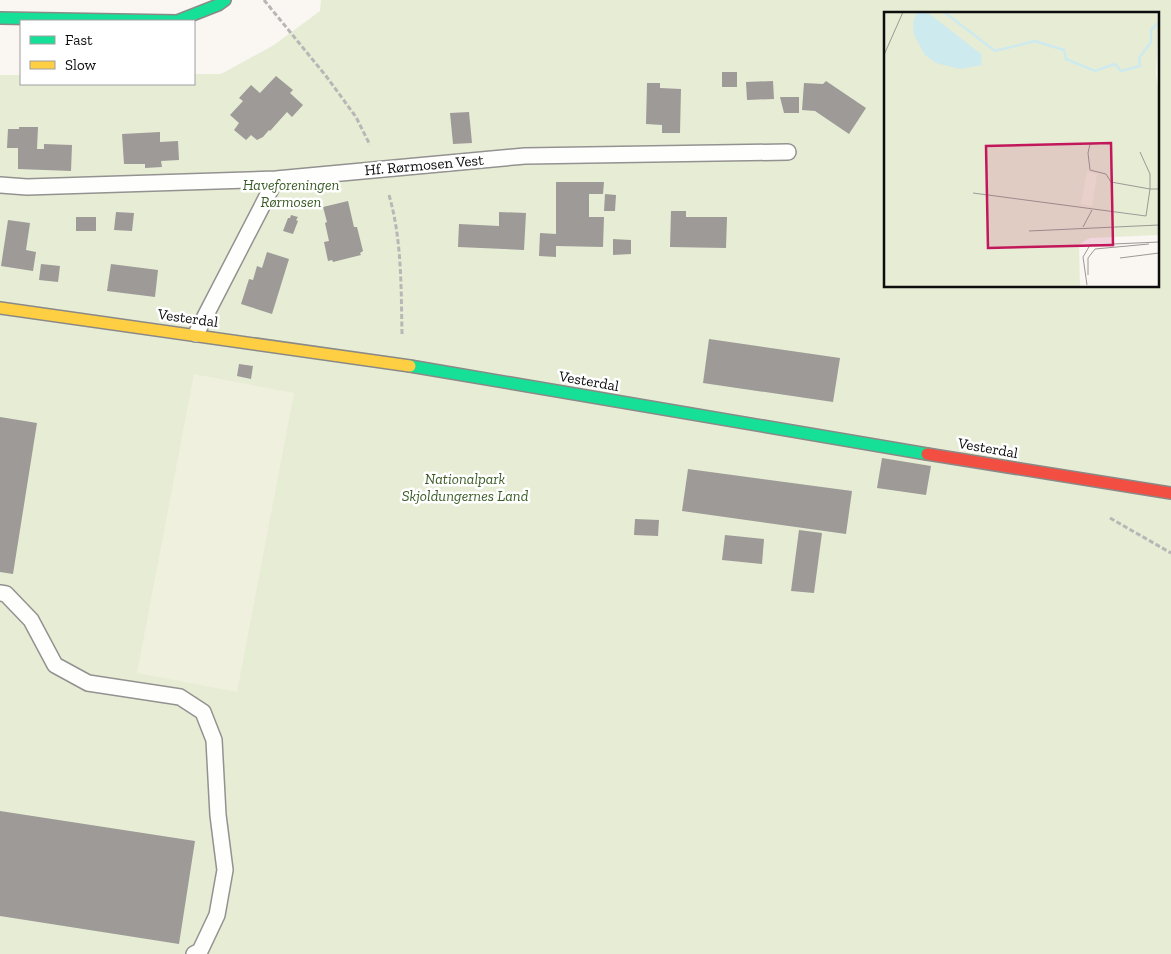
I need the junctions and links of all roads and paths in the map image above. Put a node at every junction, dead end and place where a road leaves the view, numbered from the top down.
1 (225, 0) edge
2 (0, 18) edge
3 (118, 20) edge
4 (180, 20) edge
5 (788, 152) dead end
6 (276, 179) junction
7 (0, 185) edge
8 (0, 308) edge
9 (196, 334) junction
10 (1171, 493) edge
11 (1106, 516) dead end
12 (1171, 553) edge
13 (0, 593) edge
14 (194, 954) edge

1 - 4 street
2 - 3 street
5 - 6 lane, Hf. Rørmosen Vest
6 - 7 lane, Hf. Rørmosen Vest
6 - 9 lane
8 - 9 street, Vesterdal
9 - 10 street, Vesterdal
11 - 12 path
13 - 14 lane

